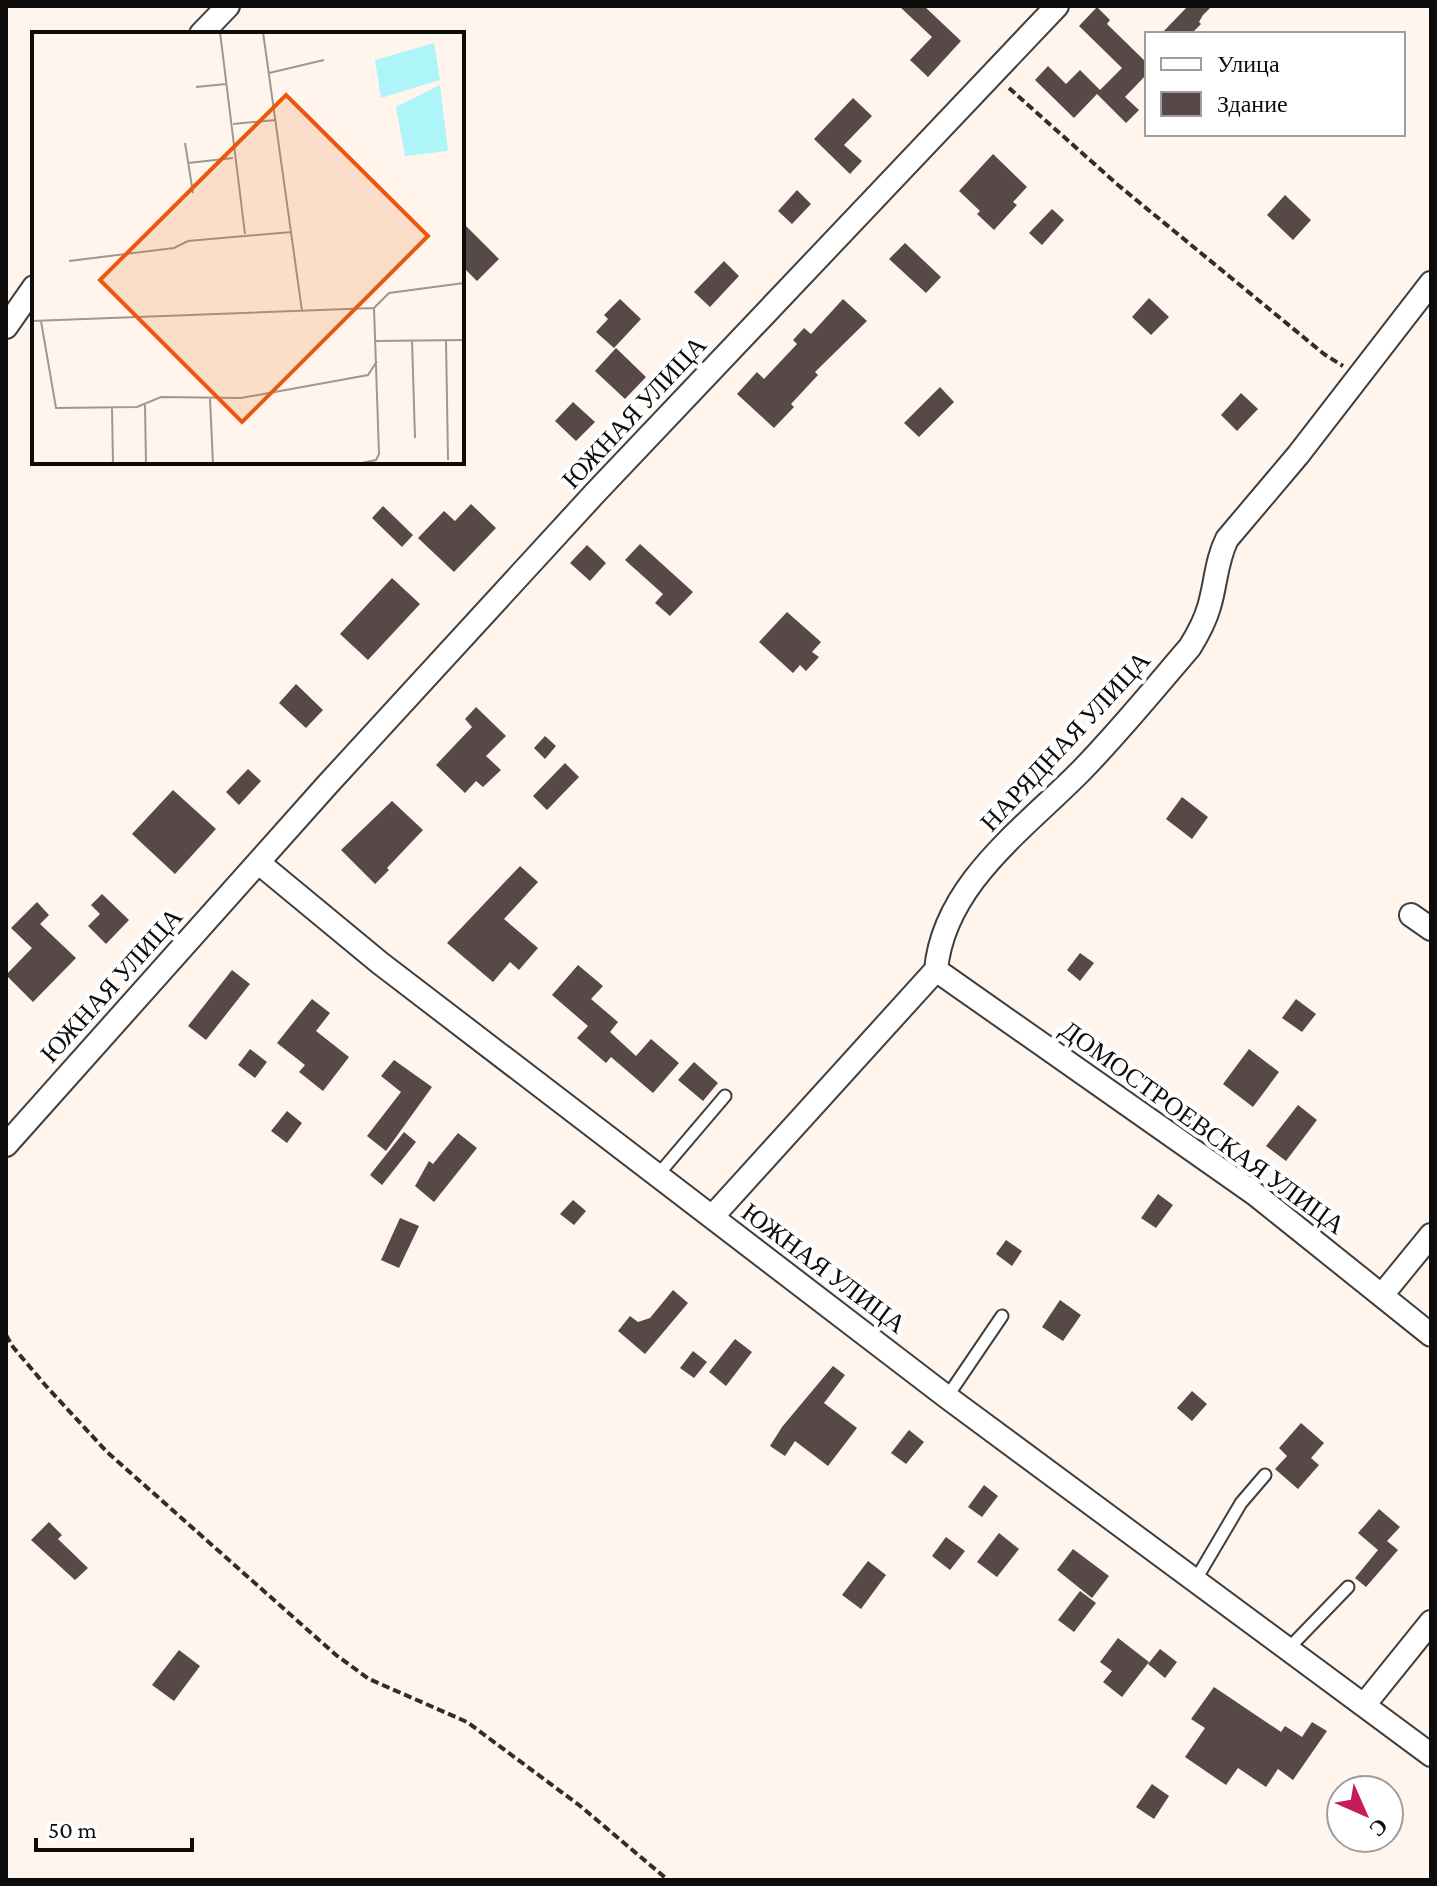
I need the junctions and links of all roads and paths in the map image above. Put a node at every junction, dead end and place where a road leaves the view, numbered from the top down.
1 (228, 6) edge
2 (1057, 6) edge
3 (203, 32) edge
4 (993, 74) junction
5 (1431, 283) edge
6 (32, 290) edge
7 (6, 327) edge
8 (1358, 376) junction
9 (259, 863) junction
10 (1411, 915) dead end
11 (1431, 929) edge
12 (936, 970) junction
13 (725, 1096) dead end
14 (6, 1145) edge
15 (657, 1176) junction
16 (712, 1217) junction
17 (1431, 1235) edge
18 (1382, 1295) junction
19 (1002, 1316) dead end
20 (6, 1335) edge
21 (1431, 1335) edge
22 (947, 1397) junction
23 (1265, 1475) dead end
24 (1195, 1581) junction
25 (1348, 1587) dead end
26 (1431, 1622) edge
27 (1288, 1649) junction
28 (1364, 1705) junction
29 (1431, 1755) edge
30 (668, 1880) edge

1 - 3 street
2 - 4 street, ЮЖНАЯ УЛИЦА
4 - 8 path
4 - 9 street, ЮЖНАЯ УЛИЦА
5 - 8 street, НАРЯДНАЯ УЛИЦА
6 - 7 street
8 - 12 street, НАРЯДНАЯ УЛИЦА
9 - 14 street, ЮЖНАЯ УЛИЦА
9 - 15 street, ЮЖНАЯ УЛИЦА
10 - 11 street
12 - 16 street, НАРЯДНАЯ УЛИЦА
12 - 18 street, ДОМОСТРОЕВСКАЯ УЛИЦА
13 - 15 lane
15 - 16 street, ЮЖНАЯ УЛИЦА
16 - 22 street, ЮЖНАЯ УЛИЦА
17 - 18 street
18 - 21 street, ДОМОСТРОЕВСКАЯ УЛИЦА
19 - 22 lane
20 - 30 path
22 - 24 street, ЮЖНАЯ УЛИЦА
23 - 24 lane
24 - 27 street, ЮЖНАЯ УЛИЦА
25 - 27 lane
26 - 28 street
27 - 28 street, ЮЖНАЯ УЛИЦА
28 - 29 street, ЮЖНАЯ УЛИЦА

